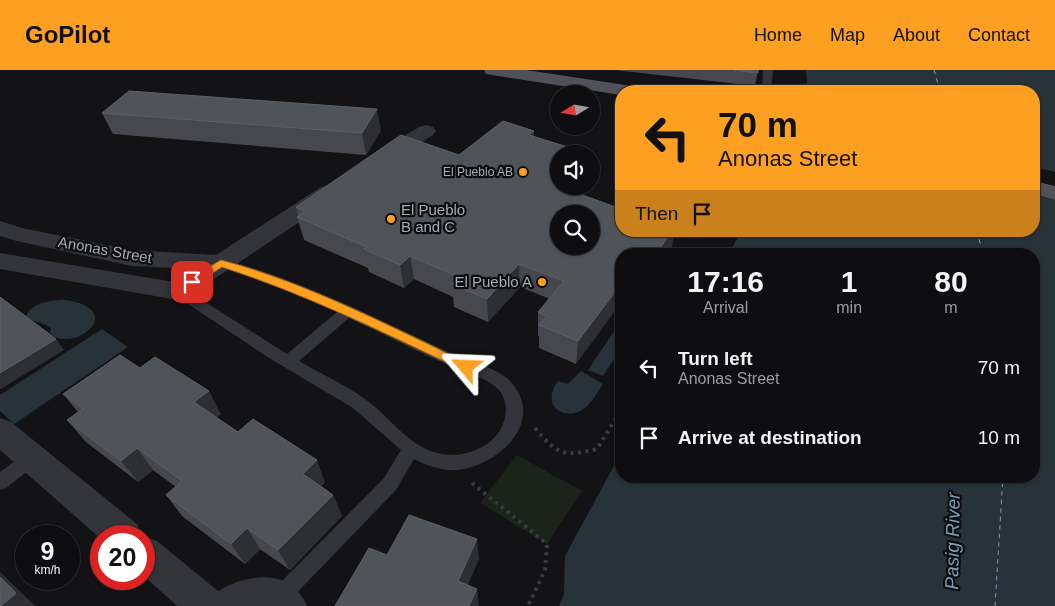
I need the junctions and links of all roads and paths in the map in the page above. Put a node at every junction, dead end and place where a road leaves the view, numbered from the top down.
1 (492, 70) edge
2 (768, 70) edge
3 (768, 85) edge
4 (615, 88) edge
5 (426, 131) dead end
6 (368, 168) edge
7 (343, 184) edge
8 (1040, 189) edge
9 (1055, 193) edge
10 (0, 228) edge
11 (0, 260) edge
12 (221, 264) junction
13 (178, 290) junction
14 (348, 311) junction
15 (288, 362) junction
16 (513, 400) junction
17 (615, 420) edge
18 (0, 431) edge
19 (412, 448) junction
20 (32, 458) junction
21 (446, 462) junction
22 (0, 482) edge
23 (111, 525) edge
24 (155, 562) edge
25 (283, 602) edge
26 (206, 606) edge
27 (229, 606) edge
28 (528, 606) edge

1 - 4 main road
2 - 3 lane
5 - 6 street
7 - 12 street
8 - 9 main road
10 - 12 street, Anonas Street
11 - 13 street, Anonas Street
12 - 13 street
12 - 14 lane
13 - 15 lane
14 - 15 lane
14 - 16 lane
15 - 19 lane
16 - 17 path
16 - 21 lane
18 - 20 street
19 - 21 lane
19 - 25 lane
20 - 22 lane
20 - 23 street
21 - 28 path
24 - 26 street
25 - 27 street

